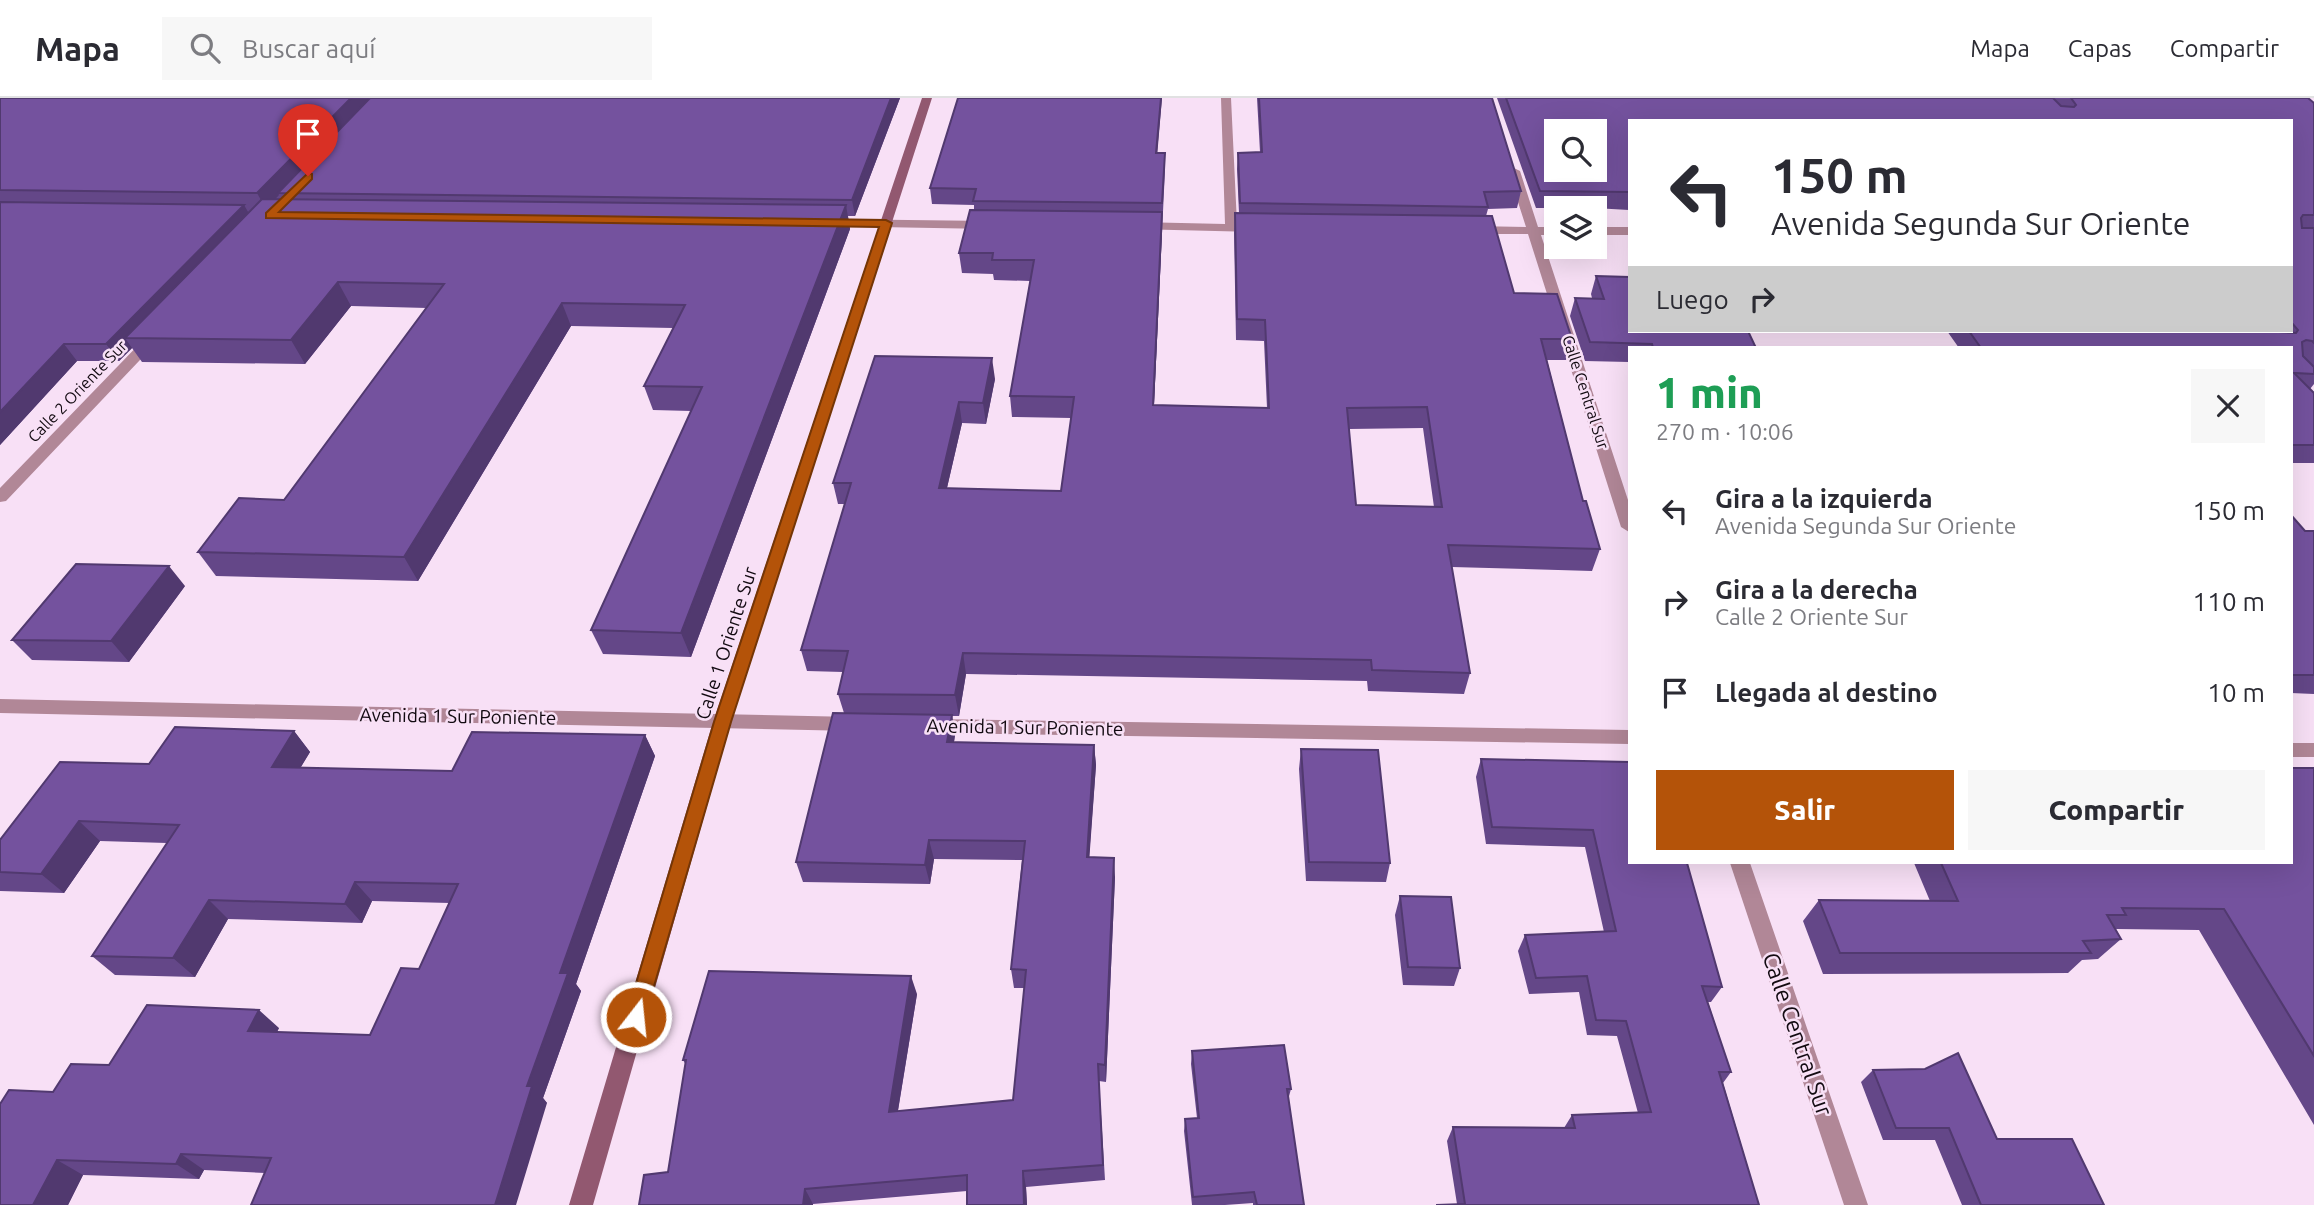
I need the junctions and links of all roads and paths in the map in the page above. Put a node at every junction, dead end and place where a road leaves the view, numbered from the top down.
1 (927, 98) edge
2 (1226, 98) edge
3 (1508, 151) edge
4 (816, 223) edge
5 (886, 223) junction
6 (1010, 225) edge
7 (1121, 226) edge
8 (1231, 227) junction
9 (1272, 228) edge
10 (1465, 230) edge
11 (1533, 230) junction
12 (1544, 230) edge
13 (1607, 231) edge
14 (1628, 231) edge
15 (164, 326) edge
16 (0, 497) edge
17 (1628, 524) edge
18 (0, 706) edge
19 (722, 722) junction
20 (876, 725) edge
21 (918, 726) edge
22 (1628, 737) edge
23 (2293, 750) edge
24 (2314, 750) edge
25 (1740, 864) edge
26 (580, 1205) edge
27 (1856, 1205) edge

1 - 5 street, Calle 1 Oriente Sur
2 - 8 street
3 - 11 street, Calle Central Sur
4 - 5 street
5 - 6 street
5 - 19 street, Calle 1 Oriente Sur
7 - 8 street
8 - 9 street
10 - 11 street
11 - 12 street
11 - 17 street, Calle Central Sur
13 - 14 street
15 - 16 street, Calle 2 Oriente Sur
18 - 19 street, Avenida 1 Sur Poniente
19 - 20 street, Avenida 1 Sur Poniente
19 - 26 street, Calle 1 Oriente Sur
21 - 22 street, Avenida 1 Sur Poniente
23 - 24 street
25 - 27 street, Calle Central Sur

